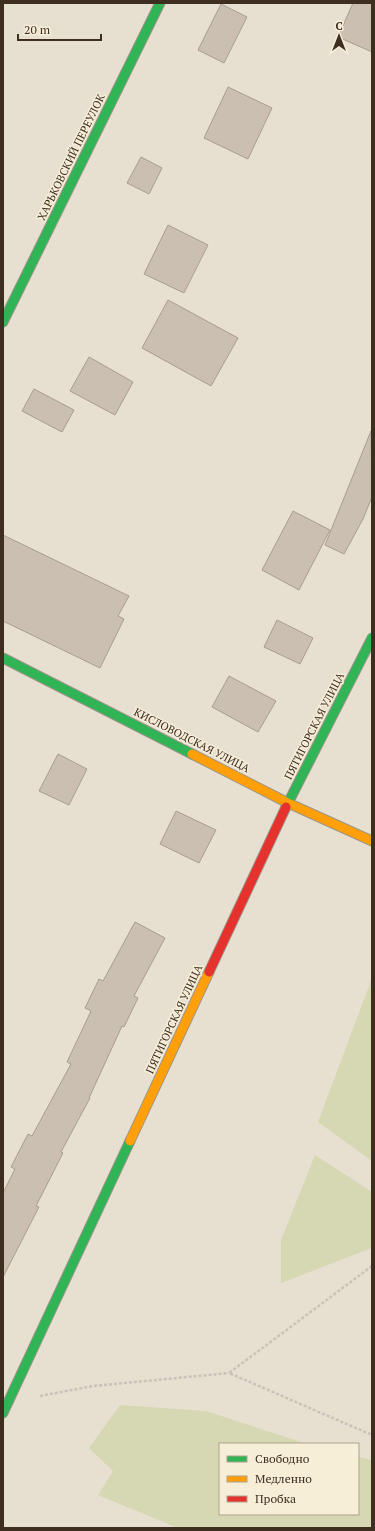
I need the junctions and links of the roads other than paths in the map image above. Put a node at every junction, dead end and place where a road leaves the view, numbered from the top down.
1 (160, 3) edge
2 (3, 322) edge
3 (372, 638) edge
4 (3, 658) edge
5 (288, 803) junction
6 (372, 841) edge
7 (3, 1412) edge

1 - 2 street, ХАРЬКОВСКИЙ ПЕРЕУЛОК
3 - 5 street, ПЯТИГОРСКАЯ УЛИЦА
4 - 5 street, КИСЛОВОДСКАЯ УЛИЦА
5 - 6 street, КИСЛОВОДСКАЯ УЛИЦА
5 - 7 street, ПЯТИГОРСКАЯ УЛИЦА

